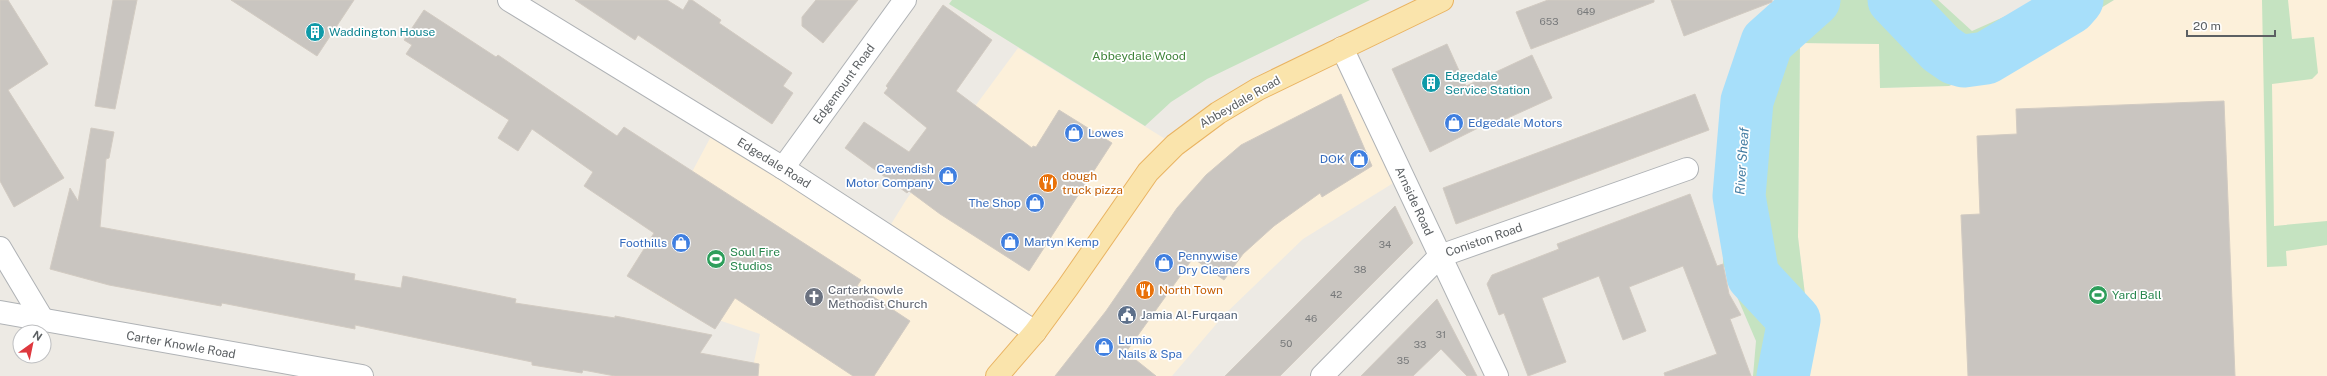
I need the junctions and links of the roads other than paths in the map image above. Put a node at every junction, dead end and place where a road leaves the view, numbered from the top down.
1 (509, 0) edge
2 (905, 0) edge
3 (1442, 0) edge
4 (1342, 48) junction
5 (783, 168) junction
6 (1687, 169) dead end
7 (0, 248) edge
8 (1440, 256) junction
9 (0, 312) edge
10 (43, 320) junction
11 (1035, 332) junction
12 (362, 376) edge
13 (997, 376) edge
14 (1322, 376) edge
15 (1497, 376) edge

1 - 5 street, Edgedale Road
2 - 5 street, Edgemount Road
3 - 4 main road, Abbeydale Road
4 - 8 street, Arnside Road
4 - 11 main road, Abbeydale Road
5 - 11 street, Edgedale Road
6 - 8 street, Coniston Road
7 - 10 street
8 - 14 street, Coniston Road
8 - 15 street, Arnside Road
9 - 10 street, Carter Knowle Road
10 - 12 street, Carter Knowle Road
11 - 13 main road, Abbeydale Road

